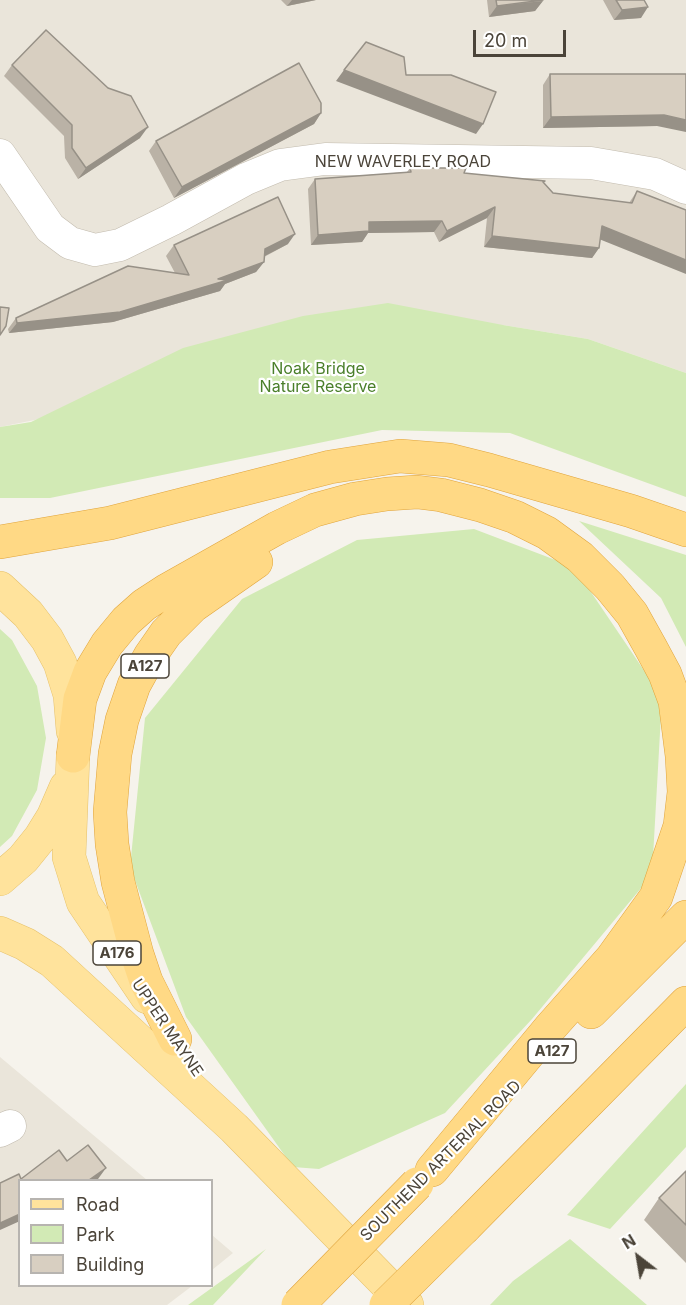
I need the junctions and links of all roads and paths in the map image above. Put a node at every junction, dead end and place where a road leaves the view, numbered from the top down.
1 (0, 155) edge
2 (686, 188) edge
3 (480, 505) junction
4 (686, 530) edge
5 (0, 542) edge
6 (0, 588) edge
7 (73, 756) junction
8 (0, 879) edge
9 (686, 917) edge
10 (0, 933) edge
11 (686, 1003) edge
12 (175, 1039) junction
13 (234, 1128) junction
14 (424, 1177) junction
15 (298, 1305) edge
16 (386, 1305) edge
17 (407, 1305) edge

1 - 2 street, NEW WAVERLEY ROAD
3 - 7 highway, A127
3 - 12 highway, A127
3 - 14 highway, A127
4 - 5 highway
6 - 7 main road
7 - 8 main road
7 - 12 main road, UPPER MAYNE / A176
9 - 14 highway, SOUTHEND ARTERIAL ROAD / A127
10 - 13 main road, UPPER MAYNE / A176
11 - 16 highway, bridge
12 - 13 main road, UPPER MAYNE / A176
13 - 17 main road, UPPER MAYNE / A176
14 - 15 highway, SOUTHEND ARTERIAL ROAD / A127, bridge

